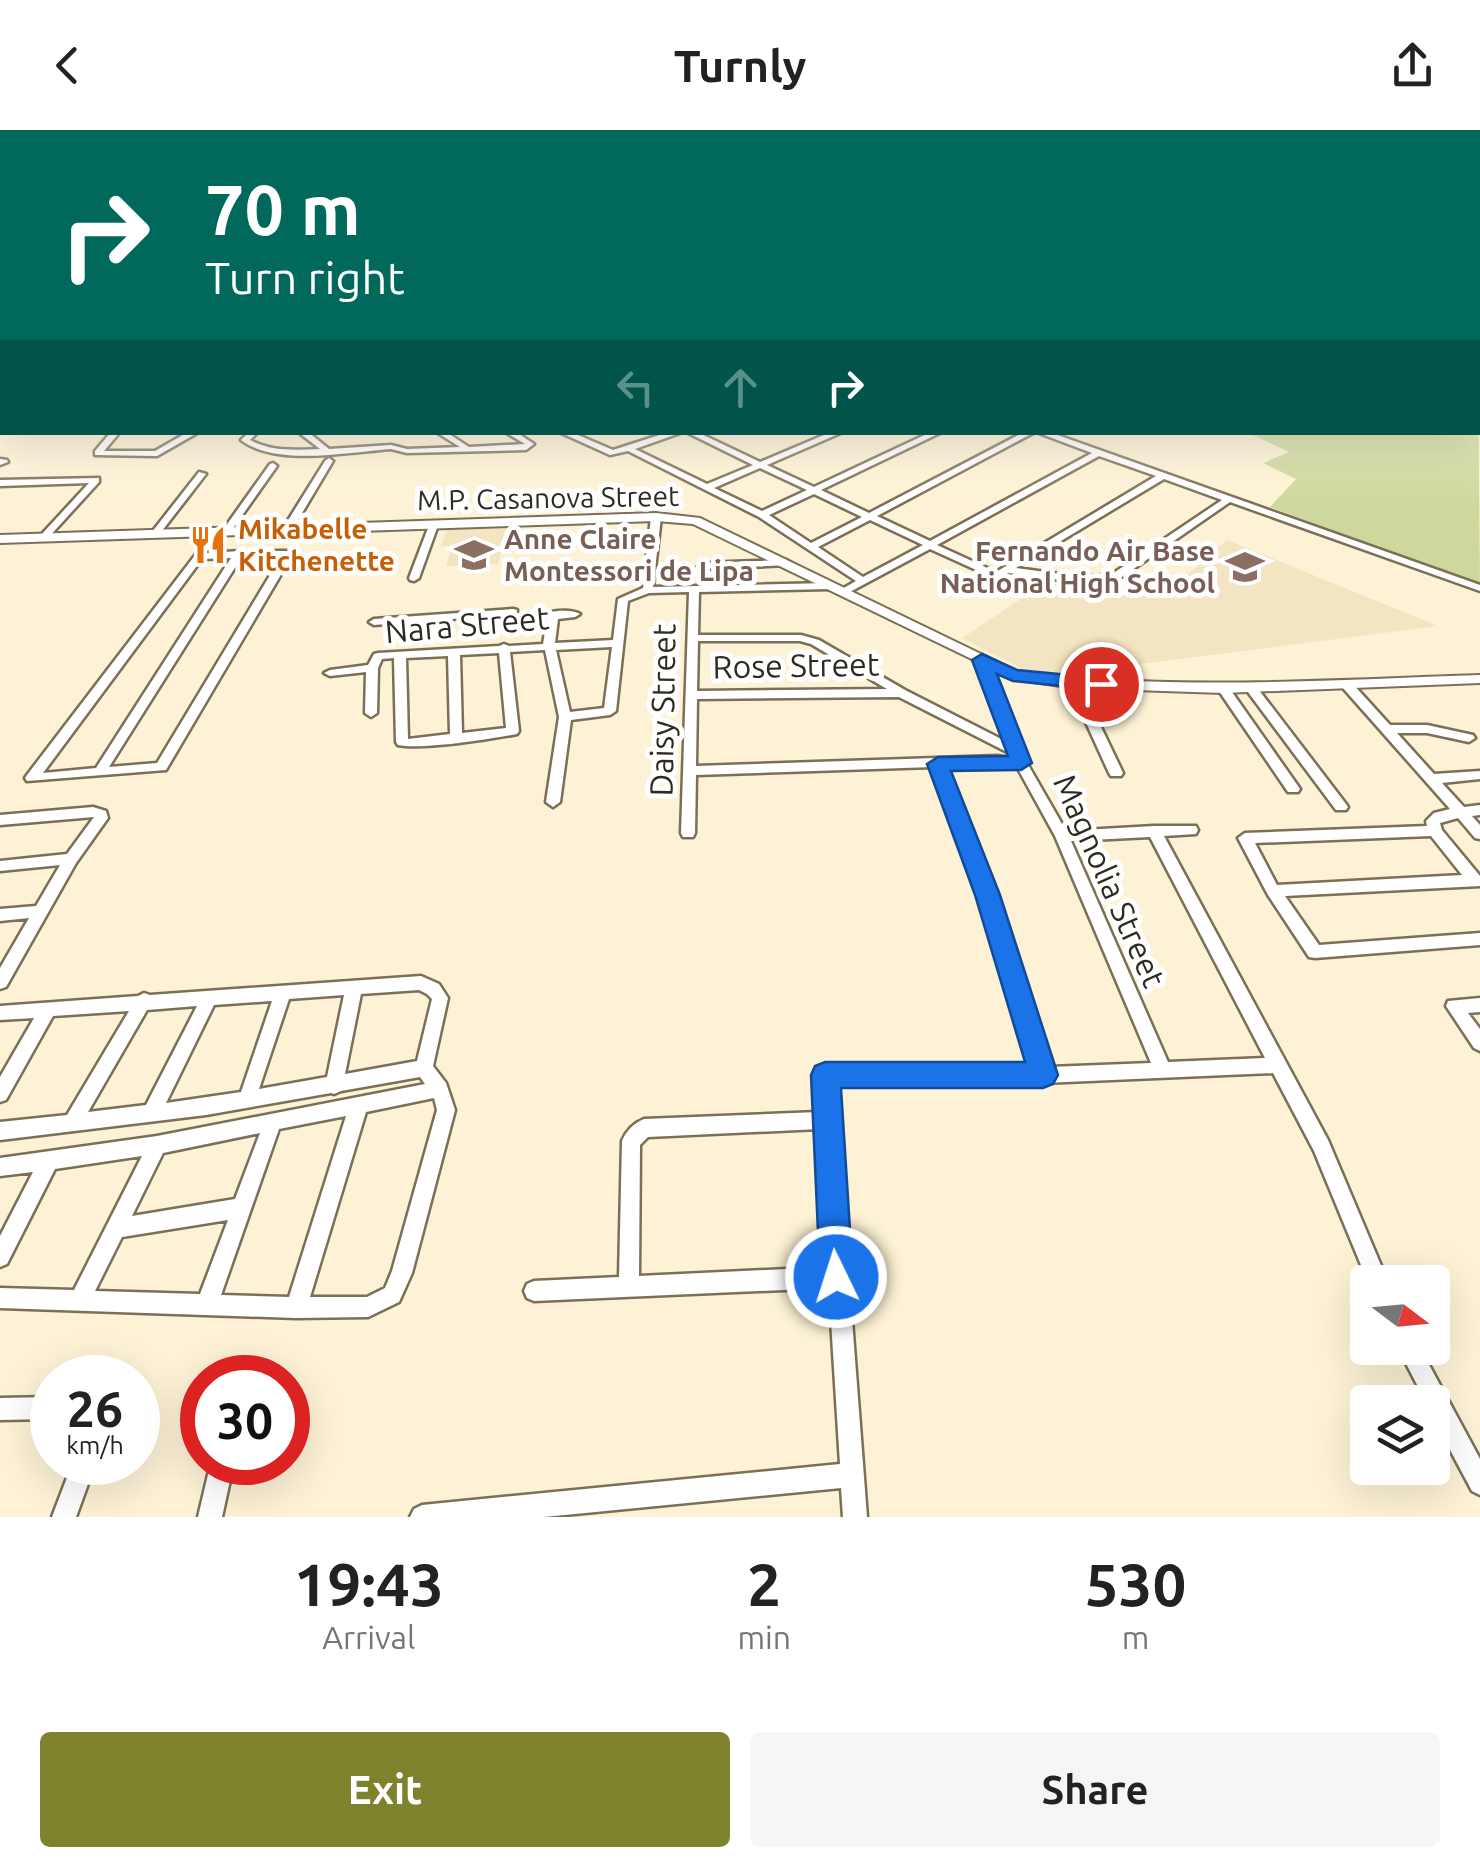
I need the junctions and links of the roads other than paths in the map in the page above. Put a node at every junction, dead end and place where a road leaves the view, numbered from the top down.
1 (113, 435) edge
2 (191, 435) edge
3 (251, 435) edge
4 (305, 435) edge
5 (373, 435) edge
6 (445, 435) edge
7 (514, 435) edge
8 (573, 435) edge
9 (671, 435) edge
10 (697, 435) edge
11 (832, 435) edge
12 (932, 435) edge
13 (1025, 435) edge
14 (1048, 435) edge
15 (391, 447) junction
16 (468, 449) junction
17 (632, 450) junction
18 (1098, 454) junction
19 (327, 455) junction
20 (763, 464) junction
21 (273, 466) dead end
22 (202, 474) dead end
23 (1162, 476) junction
24 (0, 483) edge
25 (710, 486) junction
26 (816, 489) junction
27 (1228, 500) junction
28 (762, 515) junction
29 (870, 515) junction
30 (656, 517) junction
31 (433, 526) junction
32 (286, 530) junction
33 (255, 531) junction
34 (226, 532) junction
35 (156, 534) junction
36 (44, 537) junction
37 (0, 539) edge
38 (930, 544) junction
39 (811, 546) junction
40 (240, 554) junction
41 (786, 564) junction
42 (703, 566) dead end
43 (1006, 570) junction
44 (414, 578) dead end
45 (862, 581) junction
46 (829, 586) junction
47 (1480, 588) edge
48 (694, 589) junction
49 (648, 590) junction
50 (846, 591) junction
51 (513, 612) dead end
52 (575, 614) dead end
53 (374, 622) dead end
54 (692, 638) junction
55 (618, 643) junction
56 (549, 644) junction
57 (504, 647) junction
58 (454, 651) junction
59 (400, 655) junction
60 (982, 660) junction
61 (372, 668) junction
62 (330, 673) dead end
63 (1480, 679) edge
64 (1074, 683) junction
65 (1348, 685) junction
66 (1223, 688) junction
67 (1252, 688) junction
68 (901, 693) junction
69 (691, 695) junction
70 (371, 714) dead end
71 (565, 717) junction
72 (1388, 729) junction
73 (1469, 738) dead end
74 (456, 739) junction
75 (1019, 757) junction
76 (938, 764) junction
77 (101, 770) junction
78 (690, 771) junction
79 (1116, 772) dead end
80 (1480, 775) edge
81 (1433, 779) junction
82 (1292, 789) dead end
83 (552, 802) dead end
84 (1342, 807) dead end
85 (1480, 810) edge
86 (1460, 811) junction
87 (0, 820) edge
88 (1191, 830) dead end
89 (1434, 830) junction
90 (1154, 832) junction
91 (688, 833) dead end
92 (1480, 834) edge
93 (1062, 836) junction
94 (71, 859) junction
95 (0, 866) edge
96 (1477, 884) edge
97 (1273, 891) junction
98 (42, 910) junction
99 (0, 914) edge
100 (1480, 938) edge
101 (3, 974) edge
102 (354, 987) junction
103 (282, 995) junction
104 (209, 998) junction
105 (144, 1000) junction
106 (1480, 1005) edge
107 (48, 1009) junction
108 (0, 1012) edge
109 (1480, 1043) edge
110 (1280, 1065) junction
111 (424, 1068) junction
112 (1163, 1071) junction
113 (1043, 1075) junction
114 (334, 1086) junction
115 (440, 1089) junction
116 (0, 1094) edge
117 (247, 1100) junction
118 (359, 1104) junction
119 (152, 1114) junction
120 (826, 1120) junction
121 (273, 1122) junction
122 (72, 1123) junction
123 (0, 1131) edge
124 (157, 1145) junction
125 (49, 1160) junction
126 (0, 1167) edge
127 (242, 1208) junction
128 (116, 1228) junction
129 (0, 1258) edge
130 (1371, 1265) edge
131 (836, 1277) junction
132 (629, 1287) junction
133 (534, 1290) dead end
134 (0, 1298) edge
135 (80, 1300) junction
136 (206, 1304) junction
137 (296, 1308) junction
138 (1419, 1365) edge
139 (30, 1409) edge
140 (0, 1410) edge
141 (850, 1475) junction
142 (1480, 1483) edge
143 (76, 1485) edge
144 (218, 1485) edge
145 (64, 1517) edge
146 (210, 1517) edge
147 (422, 1517) edge
148 (855, 1517) edge

1 - 2 street
3 - 19 street
4 - 19 street
5 - 15 street
6 - 16 street
7 - 16 street
8 - 17 street
9 - 17 street
10 - 20 street
11 - 20 street
12 - 26 street
13 - 29 street
14 - 18 street
15 - 16 street
15 - 19 street
17 - 25 street
18 - 23 street
18 - 38 street
19 - 32 street
20 - 25 street
20 - 26 street
21 - 34 street
22 - 35 street
23 - 27 street
23 - 43 street
24 - 36 street
25 - 28 street
26 - 28 street
26 - 29 street
27 - 43 street
27 - 47 street
28 - 39 street
29 - 38 street
29 - 39 street
30 - 31 street, M.P. Casanova Street
30 - 41 street, M.P. Casanova Street
30 - 49 street
31 - 32 street, M.P. Casanova Street
31 - 44 street
32 - 33 street, M.P. Casanova Street
33 - 34 street, M.P. Casanova Street
33 - 40 street
34 - 35 street, M.P. Casanova Street
35 - 36 street, M.P. Casanova Street
36 - 37 street, M.P. Casanova Street
38 - 43 street
38 - 45 street
39 - 45 street
40 - 77 street
40 - 77 street
40 - 77 street
41 - 42 street
41 - 46 street, M.P. Casanova Street
45 - 50 street
46 - 48 street
46 - 50 street, M.P. Casanova Street
48 - 49 street
48 - 54 street, Daisy Street
49 - 55 street
50 - 60 street, M.P. Casanova Street
51 - 53 street
52 - 56 street
54 - 68 street
54 - 69 street, Daisy Street
55 - 56 street, Nara Street
55 - 71 street
56 - 57 street, Nara Street
56 - 71 street
57 - 58 street, Nara Street
57 - 74 street
58 - 59 street, Nara Street
58 - 74 street
59 - 61 street, Nara Street
59 - 74 street
60 - 64 street, M.P. Casanova Street
60 - 75 street, Magnolia Street
61 - 62 street
61 - 70 street, Nara Street
63 - 65 street, M.P. Casanova Street
64 - 66 street, M.P. Casanova Street
64 - 79 street
65 - 67 street, M.P. Casanova Street
65 - 72 street
66 - 67 street, M.P. Casanova Street
66 - 82 street
67 - 84 street
68 - 69 street, Rose Street
68 - 75 street
69 - 78 street, Daisy Street
71 - 83 street
72 - 73 street
72 - 81 street
75 - 76 street
75 - 93 street, Magnolia Street
76 - 78 street
76 - 113 street
78 - 91 street, Daisy Street
80 - 81 street
81 - 86 street
85 - 86 street
86 - 89 street
86 - 92 street
87 - 94 street
88 - 90 street
89 - 96 street
89 - 97 street
90 - 93 street
90 - 110 street
93 - 112 street, Magnolia Street
94 - 95 street
94 - 98 street
96 - 97 street
97 - 100 street
98 - 99 street
98 - 101 street
102 - 103 street
102 - 111 street
102 - 114 street
103 - 104 street
103 - 117 street
104 - 105 street
104 - 119 street
105 - 107 street
105 - 122 street
106 - 109 street
107 - 108 street
107 - 116 street
110 - 112 street
110 - 130 street
111 - 114 street
111 - 115 street
112 - 113 street
113 - 120 street
114 - 117 street
115 - 118 street
115 - 137 street
117 - 119 street
118 - 121 street
118 - 137 street
119 - 122 street
120 - 131 street
120 - 132 street
121 - 124 street
121 - 127 street
122 - 123 street
124 - 125 street
124 - 128 street
125 - 126 street
125 - 129 street
127 - 128 street
127 - 136 street
128 - 135 street
131 - 132 street
131 - 141 street
132 - 133 street
134 - 135 street
135 - 136 street
136 - 137 street
138 - 142 street
139 - 140 street
141 - 147 street
141 - 148 street
143 - 145 street
144 - 146 street

